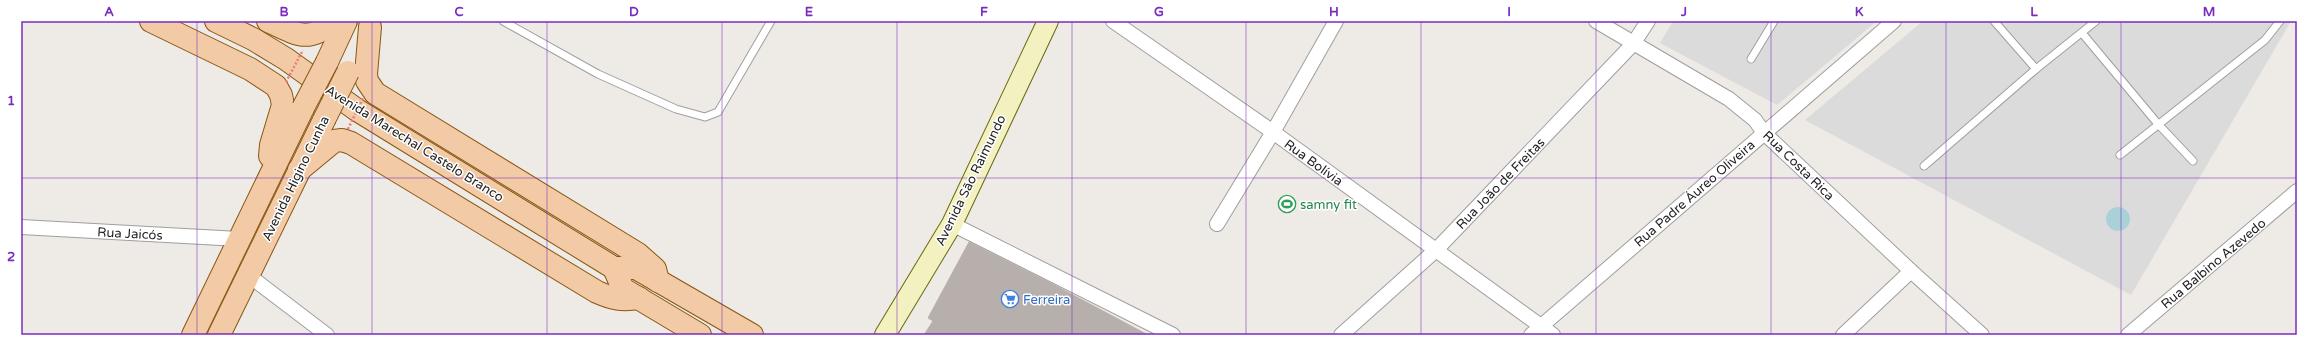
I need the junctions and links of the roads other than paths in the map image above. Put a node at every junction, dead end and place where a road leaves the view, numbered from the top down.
1 (150, 21) edge
2 (216, 21) edge
3 (268, 21) edge
4 (333, 21) edge
5 (346, 21) edge
6 (503, 21) edge
7 (771, 21) edge
8 (1048, 21) edge
9 (1112, 21) edge
10 (1336, 21) edge
11 (1596, 21) edge
12 (1648, 21) edge
13 (1774, 21) edge
14 (1894, 21) edge
15 (1994, 21) edge
16 (2096, 21) edge
17 (2280, 21) edge
18 (371, 24) edge
19 (2082, 33) junction
20 (1633, 44) junction
21 (1752, 59) dead end
22 (2036, 69) junction
23 (2158, 124) junction
24 (1273, 132) junction
25 (1764, 133) junction
26 (2120, 155) dead end
27 (2193, 161) dead end
28 (1924, 166) dead end
29 (299, 170) junction
30 (269, 176) junction
31 (2297, 191) edge
32 (952, 224) junction
33 (1217, 224) dead end
34 (21, 227) edge
35 (239, 239) junction
36 (1436, 250) junction
37 (614, 268) junction
38 (1911, 271) junction
39 (248, 275) junction
40 (658, 281) junction
41 (639, 298) junction
42 (1541, 325) junction
43 (1169, 334) edge
44 (194, 335) edge
45 (219, 335) edge
46 (327, 335) edge
47 (700, 335) edge
48 (752, 335) edge
49 (885, 335) edge
50 (1341, 335) edge
51 (1531, 335) edge
52 (1553, 335) edge
53 (1843, 335) edge
54 (1982, 335) edge
55 (2128, 335) edge

1 - 30 main road
2 - 37 main road, Avenida Marechal Castelo Branco
3 - 4 main road
5 - 30 main road, Avenida Higino Cunha, bridge
6 - 7 lane
8 - 32 street, Avenida São Raimundo
9 - 24 street, Rua Bolívia
10 - 24 street
11 - 20 street, Rua Costa Rica
12 - 20 street, Rua João de Freitas
13 - 21 lane
14 - 25 street, Rua Padre Áureo Oliveira
15 - 22 lane
16 - 19 lane
17 - 23 lane
18 - 29 main road, Avenida Higino Cunha, bridge
18 - 40 main road
19 - 22 lane
19 - 23 lane
20 - 25 street, Rua Costa Rica
20 - 36 street, Rua João de Freitas
22 - 28 lane
23 - 26 lane
23 - 27 lane
24 - 33 street
24 - 36 street, Rua Bolívia
25 - 38 street, Rua Costa Rica
25 - 42 street, Rua Padre Áureo Oliveira
29 - 39 main road, Avenida Higino Cunha
29 - 41 main road
30 - 35 main road, Avenida Higino Cunha
31 - 55 street, Rua Balbino Azevedo
32 - 43 street
32 - 49 street, Avenida São Raimundo
34 - 35 street, Rua Jaicós
35 - 44 main road, Avenida Higino Cunha
36 - 42 street, Rua Bolívia
36 - 50 street, Rua João de Freitas
37 - 40 main road
37 - 41 main road
38 - 53 street
38 - 54 street, Rua Costa Rica
39 - 45 main road, Avenida Higino Cunha
39 - 46 street
40 - 48 main road
41 - 47 main road
42 - 51 street, Rua Padre Áureo Oliveira
42 - 52 street, Rua Bolívia

